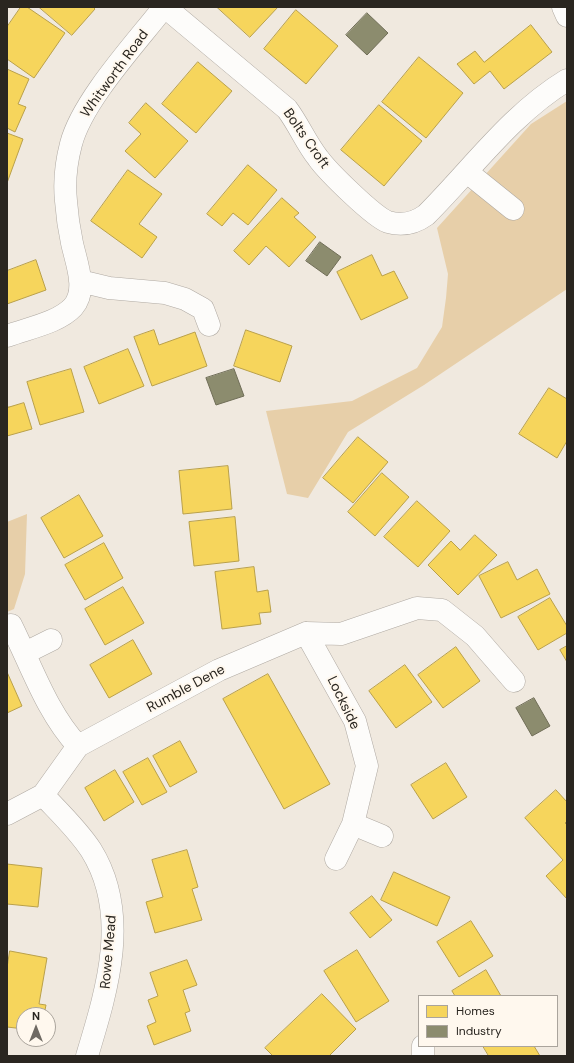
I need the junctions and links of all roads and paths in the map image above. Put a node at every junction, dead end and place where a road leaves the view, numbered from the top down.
1 (164, 7) edge
2 (563, 7) edge
3 (567, 16) edge
4 (567, 80) edge
5 (467, 172) junction
6 (513, 209) dead end
7 (80, 281) junction
8 (209, 325) dead end
9 (7, 336) edge
10 (11, 625) dead end
11 (306, 633) junction
12 (51, 640) dead end
13 (25, 653) junction
14 (514, 681) dead end
15 (78, 746) junction
16 (43, 795) junction
17 (7, 814) edge
18 (353, 824) junction
19 (382, 836) dead end
20 (336, 859) dead end
21 (88, 1056) edge

1 - 5 street, Bolts Croft
1 - 7 street, Whitworth Road
2 - 3 street
4 - 5 street, Bolts Croft
5 - 6 street
7 - 8 street
7 - 9 street, Whitworth Road
10 - 13 street
11 - 14 street, Rumble Dene
11 - 15 street, Rumble Dene
11 - 18 street, Lockside
12 - 13 street
13 - 15 street
15 - 16 street, Rumble Dene
16 - 17 street, Rumble Dene
16 - 21 street, Rowe Mead
18 - 19 street
18 - 20 street, Lockside

